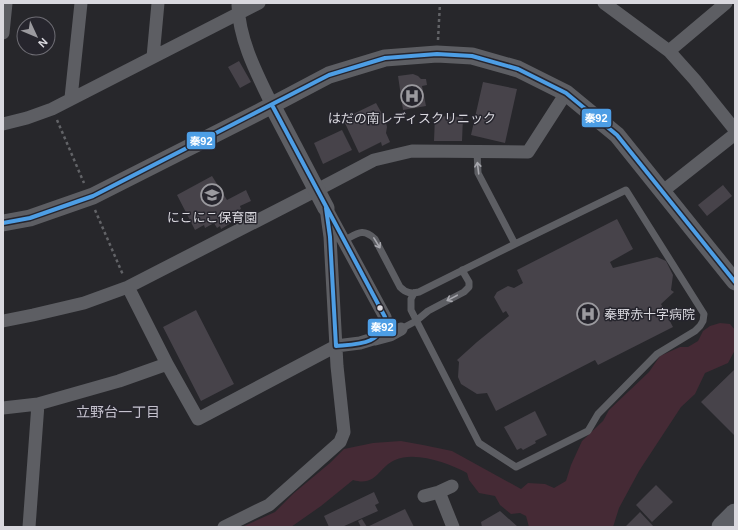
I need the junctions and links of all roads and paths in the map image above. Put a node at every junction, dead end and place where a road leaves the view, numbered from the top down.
1 (6, 3) edge
2 (81, 3) edge
3 (158, 3) edge
4 (258, 3) edge
5 (440, 3) edge
6 (726, 3) edge
7 (607, 4) edge
8 (238, 8) edge
9 (3, 33) edge
10 (438, 42) dead end
11 (669, 51) junction
12 (153, 58) junction
13 (566, 93) junction
14 (72, 98) junction
15 (272, 105) junction
16 (52, 108) junction
17 (3, 124) edge
18 (735, 130) edge
19 (735, 134) edge
20 (478, 151) junction
21 (86, 186) dead end
22 (317, 190) junction
23 (663, 191) junction
24 (326, 208) junction
25 (94, 209) dead end
26 (3, 223) edge
27 (345, 240) junction
28 (515, 244) junction
29 (462, 270) junction
30 (735, 282) edge
31 (128, 286) junction
32 (414, 293) junction
33 (3, 321) edge
34 (416, 321) junction
35 (402, 329) joint
36 (368, 341) junction
37 (336, 346) junction
38 (167, 364) junction
39 (38, 404) junction
40 (3, 408) edge
41 (452, 486) dead end
42 (439, 492) junction
43 (424, 496) dead end
44 (735, 514) edge
45 (29, 527) edge
46 (224, 527) edge
47 (453, 527) edge
48 (722, 527) edge

1 - 9 street
2 - 14 street
3 - 12 street
4 - 8 street
5 - 10 path
6 - 11 street
7 - 11 street
8 - 12 street
8 - 15 street
11 - 18 street
12 - 14 street
13 - 15 street
13 - 20 street
13 - 23 street
14 - 16 street
15 - 22 street
15 - 26 street
16 - 17 street
16 - 21 path
19 - 23 street
20 - 22 street
28 -> 20 lane
22 - 24 street
22 - 31 street
23 - 30 street
24 - 27 street
24 - 37 street
25 - 31 path
27 -> 32 lane
27 - 36 street
28 - 29 lane
28 - 34 lane
29 - 32 lane
29 -> 34 lane
31 - 33 street
31 - 38 street
32 - 34 lane
34 - 35 lane
35 - 36 street
36 - 37 street
37 - 38 street
37 - 46 street
38 - 39 street
39 - 40 street
39 - 45 street
41 - 42 street
42 - 43 street
42 - 47 street
44 - 48 main road

